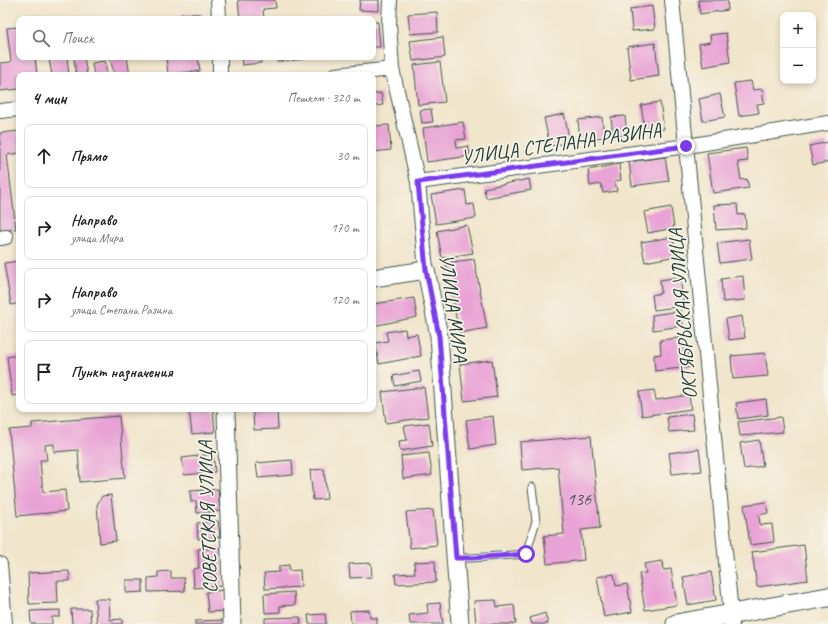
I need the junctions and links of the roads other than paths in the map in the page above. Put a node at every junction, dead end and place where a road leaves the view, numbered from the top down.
1 (218, 0) edge
2 (390, 0) edge
3 (672, 0) edge
4 (219, 16) edge
5 (220, 60) edge
6 (392, 69) junction
7 (220, 72) edge
8 (364, 72) edge
9 (16, 109) edge
10 (0, 111) edge
11 (828, 123) edge
12 (686, 146) junction
13 (418, 182) junction
14 (426, 270) junction
15 (376, 278) edge
16 (226, 412) edge
17 (532, 487) dead end
18 (456, 558) junction
19 (0, 564) edge
20 (828, 597) edge
21 (732, 620) edge
22 (5, 624) edge
23 (232, 624) edge
24 (460, 624) edge
25 (676, 624) edge

1 - 4 street
2 - 6 street, УЛИЦА МИРА
3 - 12 street, ОКТЯБРЬСКАЯ УЛИЦА
5 - 7 street
6 - 8 street
6 - 13 street, УЛИЦА МИРА
9 - 10 street
11 - 12 street, УЛИЦА СТЕПАНА РАЗИНА
12 - 13 street, УЛИЦА СТЕПАНА РАЗИНА
12 - 21 street, ОКТЯБРЬСКАЯ УЛИЦА
13 - 14 street, УЛИЦА МИРА
14 - 15 street
14 - 18 street, УЛИЦА МИРА
16 - 23 street, СОВЕТСКАЯ УЛИЦА
17 - 18 lane
18 - 24 street, УЛИЦА МИРА
19 - 22 street
20 - 21 main road
21 - 25 main road

